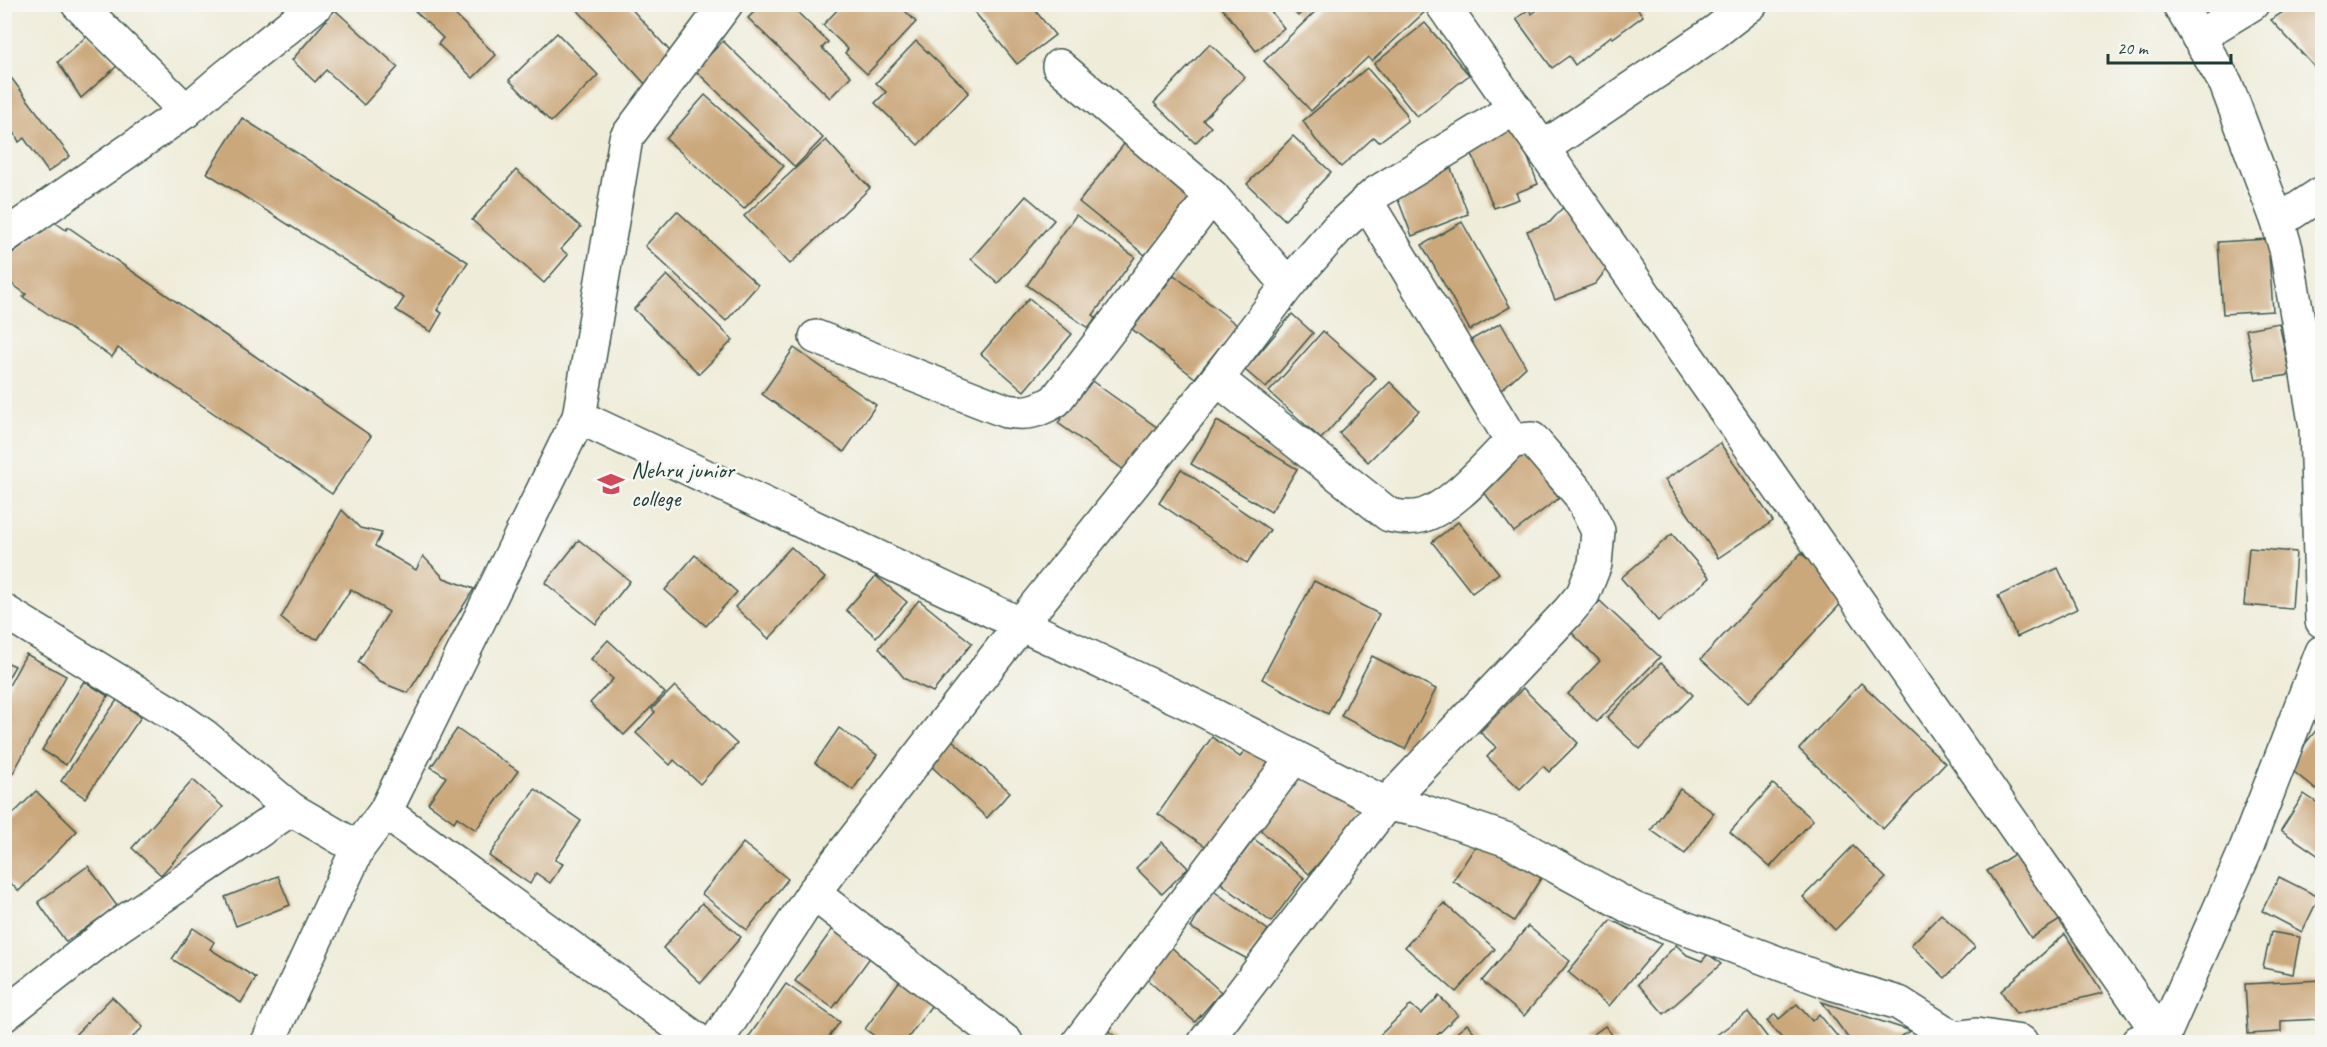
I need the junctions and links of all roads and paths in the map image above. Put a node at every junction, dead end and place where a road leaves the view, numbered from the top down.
1 (78, 4) edge
2 (317, 4) edge
3 (726, 4) edge
4 (1442, 4) edge
5 (1751, 4) edge
6 (2179, 4) edge
7 (2252, 4) edge
8 (2198, 37) junction
9 (1059, 66) dead end
10 (1515, 108) junction
11 (186, 111) junction
12 (1543, 148) junction
13 (2322, 193) edge
14 (1212, 196) junction
15 (1366, 201) junction
16 (2278, 222) junction
17 (4, 237) edge
18 (1288, 285) junction
19 (816, 337) dead end
20 (1217, 379) junction
21 (579, 417) junction
22 (1512, 441) junction
23 (2321, 517) edge
24 (4, 611) edge
25 (2322, 621) edge
26 (1021, 624) junction
27 (2322, 652) edge
28 (1294, 757) junction
29 (1386, 804) junction
30 (291, 809) junction
31 (385, 812) junction
32 (358, 848) junction
33 (813, 893) junction
34 (4, 1015) edge
35 (1950, 1040) edge
36 (2156, 1041) edge
37 (268, 1042) edge
38 (700, 1042) edge
39 (716, 1042) edge
40 (1006, 1042) edge
41 (1079, 1042) edge
42 (1205, 1042) edge
43 (2021, 1042) edge

1 - 11 street
2 - 11 street
3 - 21 street
4 - 10 street
5 - 12 street
6 - 8 street
7 - 8 street
8 - 16 street
9 - 14 street
10 - 12 street
10 - 15 street
11 - 17 street
12 - 36 street
13 - 16 street
14 - 18 street
14 - 19 street
15 - 18 street
15 - 22 street
16 - 23 street
18 - 20 street
20 - 22 street
20 - 26 street
21 - 26 street
21 - 31 street
22 - 29 street
23 - 25 street
24 - 30 street
26 - 28 street
26 - 33 street
27 - 36 street
28 - 29 street
28 - 41 street
29 - 35 street
29 - 42 street
30 - 32 street
30 - 34 street
31 - 32 street
31 - 38 street
32 - 37 street
33 - 39 street
33 - 40 street
35 - 43 street

